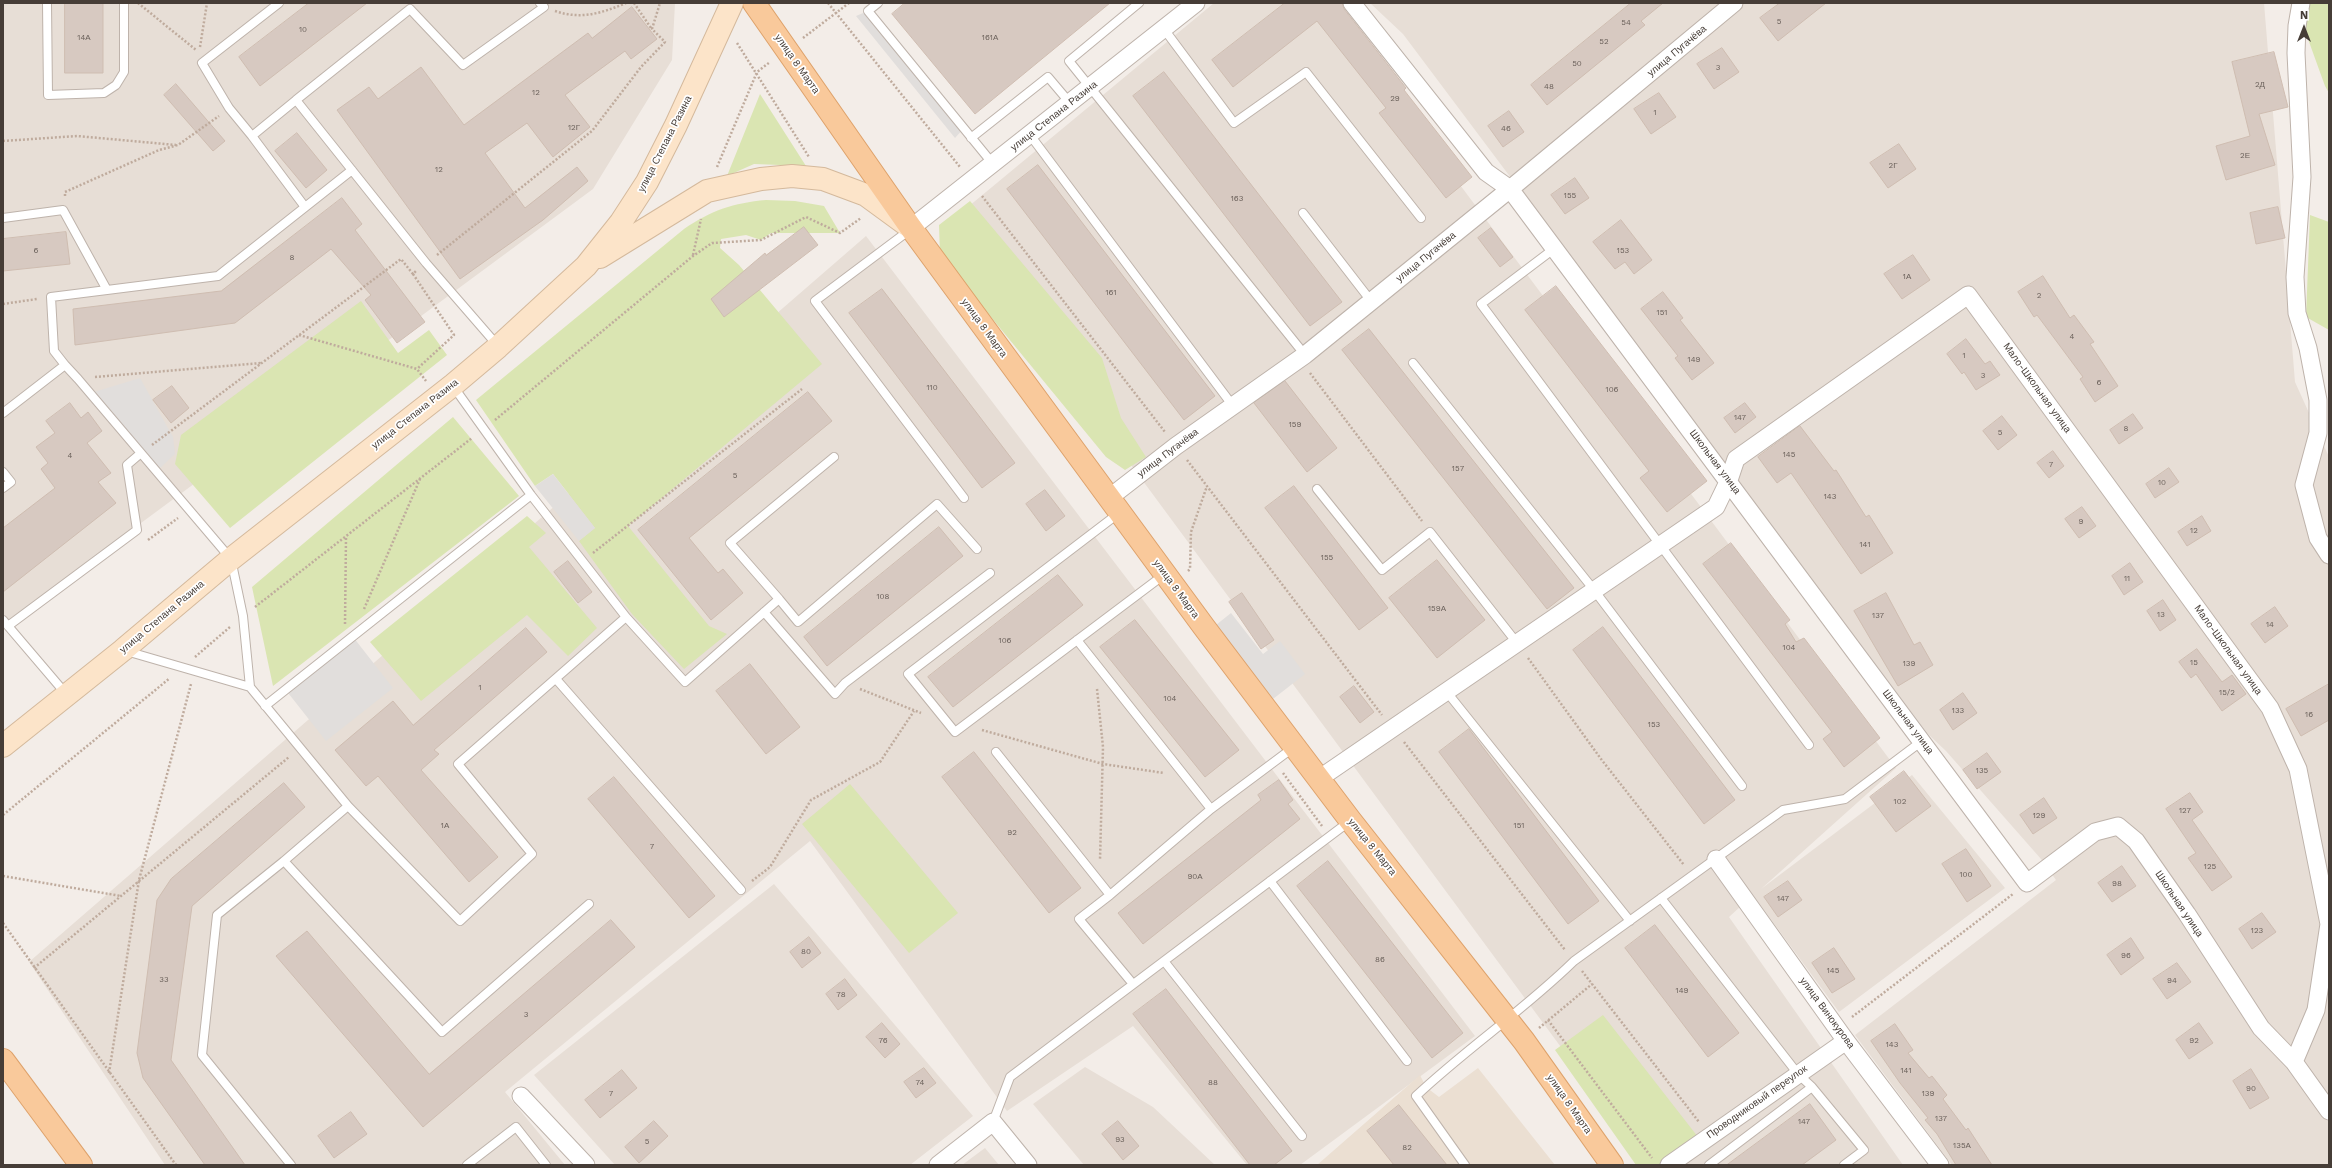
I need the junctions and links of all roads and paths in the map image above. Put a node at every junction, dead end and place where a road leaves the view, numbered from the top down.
1 (48, 3) edge
2 (124, 3) edge
3 (138, 3) edge
4 (207, 3) edge
5 (279, 3) edge
6 (626, 3) edge
7 (634, 3) edge
8 (732, 3) edge
9 (754, 3) edge
10 (828, 3) edge
11 (849, 3) edge
12 (878, 3) edge
13 (1139, 3) edge
14 (1196, 3) edge
15 (1352, 3) edge
16 (1734, 3) edge
17 (2300, 3) edge
18 (542, 5) edge
19 (835, 14) junction
20 (723, 23) junction
21 (652, 29) dead end
22 (1164, 29) junction
23 (787, 50) junction
24 (757, 72) junction
25 (1090, 87) junction
26 (296, 100) junction
27 (1070, 103) junction
28 (229, 108) junction
29 (1030, 135) junction
30 (252, 136) junction
31 (971, 138) junction
32 (3, 141) edge
33 (178, 145) junction
34 (993, 164) junction
35 (352, 170) junction
36 (823, 179) junction
37 (971, 181) junction
38 (1510, 189) junction
39 (707, 191) junction
40 (879, 204) junction
41 (305, 207) junction
42 (63, 210) junction
43 (855, 213) dead end
44 (1304, 213) dead end
45 (3, 218) edge
46 (1421, 218) dead end
47 (860, 219) junction
48 (911, 228) junction
49 (1555, 248) junction
50 (693, 256) junction
51 (586, 266) junction
52 (413, 274) dead end
53 (107, 290) junction
54 (51, 297) junction
55 (1371, 301) junction
56 (3, 304) edge
57 (299, 335) dead end
58 (498, 347) junction
59 (1302, 357) junction
60 (261, 363) dead end
61 (1413, 363) dead end
62 (65, 365) junction
63 (78, 379) junction
64 (453, 385) junction
65 (802, 389) dead end
66 (1232, 406) junction
67 (3, 412) edge
68 (483, 429) junction
69 (1176, 446) junction
70 (141, 453) junction
71 (834, 457) dead end
72 (3, 472) edge
73 (420, 479) junction
74 (1729, 480) junction
75 (1207, 486) junction
76 (3, 488) edge
77 (1317, 489) dead end
78 (531, 495) junction
79 (964, 498) dead end
80 (1114, 505) junction
81 (1430, 532) junction
82 (346, 536) junction
83 (1660, 545) junction
84 (976, 549) dead end
85 (2329, 555) edge
86 (231, 559) junction
87 (583, 561) junction
88 (990, 573) dead end
89 (1169, 578) junction
90 (1594, 590) junction
91 (779, 599) junction
92 (764, 612) junction
93 (243, 616) junction
94 (626, 617) junction
95 (5, 623) edge
96 (352, 637) junction
97 (1077, 640) junction
98 (345, 643) junction
99 (1517, 643) junction
100 (123, 650) junction
101 (200, 653) junction
102 (1094, 663) junction
103 (182, 668) junction
104 (195, 671) junction
105 (556, 679) junction
106 (845, 683) junction
107 (250, 687) junction
108 (1446, 691) junction
109 (66, 694) junction
110 (265, 706) junction
111 (914, 711) junction
112 (949, 725) junction
113 (965, 725) junction
114 (1393, 728) junction
115 (1922, 741) junction
116 (1809, 745) dead end
117 (3, 746) edge
118 (1296, 746) junction
119 (300, 748) junction
120 (996, 752) dead end
121 (1274, 762) junction
122 (1103, 764) junction
123 (1184, 776) junction
124 (1320, 778) junction
125 (1742, 786) dead end
126 (348, 806) junction
127 (1211, 809) junction
128 (3, 815) edge
129 (1350, 820) junction
130 (1330, 836) junction
131 (1716, 859) junction
132 (284, 861) junction
133 (3, 876) edge
134 (1693, 877) junction
135 (139, 880) junction
136 (1270, 881) junction
137 (1100, 882) junction
138 (2027, 883) junction
139 (741, 890) joint
140 (1110, 895) junction
141 (121, 896) junction
142 (1661, 898) junction
143 (590, 904) dead end
144 (1630, 921) junction
145 (3, 923) edge
146 (1164, 961) junction
147 (1574, 961) junction
148 (34, 968) junction
149 (1133, 984) junction
150 (1592, 984) junction
151 (1508, 1020) junction
152 (1548, 1020) junction
153 (1842, 1034) junction
154 (1524, 1041) junction
155 (3, 1060) edge
156 (1407, 1060) dead end
157 (2294, 1062) junction
158 (109, 1073) junction
159 (1798, 1074) junction
160 (1812, 1087) junction
161 (521, 1096) dead end
162 (2329, 1111) edge
163 (993, 1122) junction
164 (1709, 1135) junction
165 (1302, 1136) dead end
166 (81, 1165) edge
167 (176, 1165) edge
168 (291, 1165) edge
169 (467, 1165) edge
170 (546, 1165) edge
171 (586, 1165) edge
172 (938, 1165) edge
173 (1028, 1165) edge
174 (1465, 1165) edge
175 (1612, 1165) edge
176 (1657, 1165) edge
177 (1669, 1165) edge
178 (1709, 1165) edge
179 (1844, 1165) edge
180 (1940, 1165) edge

1 - 2 lane
3 - 4 path
5 - 28 lane
6 - 18 path
7 - 21 path
8 - 20 main road, улица Степана Разина
9 - 23 main road, улица 8 Марта
10 - 19 path
11 - 19 path
12 - 31 lane
13 - 25 lane
14 - 22 street, улица Степана Разина
15 - 38 street, Школьная улица
16 - 38 street, улица Пугачёва
17 - 85 street
18 - 26 lane
19 - 23 path
19 - 37 path
20 - 24 path
20 - 51 main road, улица Степана Разина
22 - 25 street, улица Степана Разина
22 - 46 lane
23 - 24 path
23 - 48 main road, улица 8 Марта
24 - 36 path
24 - 39 path
25 - 27 street, улица Степана Разина
25 - 59 lane
26 - 30 lane
26 - 35 lane
27 - 29 street, улица Степана Разина
27 - 31 lane
28 - 30 lane
28 - 33 path
29 - 34 street, улица Степана Разина
29 - 66 lane
30 - 41 lane
31 - 34 lane
32 - 33 path
33 - 42 path
34 - 37 street, улица Степана Разина
35 - 41 lane
35 - 58 lane
36 - 39 main road
36 - 40 main road
37 - 48 street, улица Степана Разина
37 - 69 path
38 - 49 street, Школьная улица
38 - 55 street, улица Пугачёва
39 - 50 path
39 - 51 main road
40 - 47 path
40 - 48 main road
41 - 53 lane
42 - 45 lane
42 - 53 lane
43 - 47 path
44 - 55 lane
47 - 50 path
48 - 79 lane
48 - 80 main road, улица 8 Марта
49 - 74 street, Школьная улица
49 - 83 lane
50 - 68 path
51 - 58 main road, улица Степана Разина
52 - 57 path
53 - 54 lane
54 - 56 path
54 - 62 lane
55 - 59 street, улица Пугачёва
58 - 64 main road, улица Степана Разина
59 - 66 street, улица Пугачёва
59 - 81 path
60 - 63 path
61 - 90 lane
62 - 63 lane
62 - 67 lane
63 - 70 lane
64 - 68 lane
64 - 86 main road, улица Степана Разина
65 - 87 path
66 - 69 street, улица Пугачёва
68 - 73 path
68 - 78 lane
69 - 75 path
69 - 80 street, улица Пугачёва
70 - 86 lane
70 - 95 lane
71 - 91 lane
72 - 76 lane
73 - 82 path
73 - 96 path
74 - 83 street
74 - 115 street, Школьная улица
74 - 157 street, Мало-Школьная улица
75 - 89 path
75 - 114 path
77 - 81 lane
78 - 87 lane
78 - 96 lane
80 - 89 main road, улица 8 Марта
80 - 112 lane
81 - 99 lane
82 - 93 path
82 - 98 path
83 - 90 street
83 - 116 lane
84 - 91 lane
86 - 93 lane
86 - 100 main road, улица Степана Разина
87 - 94 lane
88 - 106 lane
89 - 97 lane
89 - 118 main road, улица 8 Марта
90 - 99 street
90 - 125 lane
91 - 92 lane
92 - 94 lane
92 - 106 lane
93 - 101 path
93 - 107 lane
94 - 105 lane
95 - 109 lane
96 - 98 lane
97 - 102 lane
97 - 113 lane
98 - 110 lane
99 - 108 street
99 - 134 path
100 - 103 lane
100 - 109 main road, улица Степана Разина
101 - 103 path
101 - 104 path
102 - 122 path
102 - 123 lane
103 - 104 lane
103 - 128 path
104 - 107 lane
104 - 135 path
105 - 126 lane
105 - 139 lane
106 - 111 path
107 - 110 lane
108 - 114 street
108 - 144 lane
109 - 117 main road, улица Степана Разина
110 - 119 lane
111 - 112 path
111 - 139 path
112 - 113 lane
113 - 122 path
114 - 124 street
114 - 147 path
115 - 131 lane
115 - 138 street, Школьная улица
118 - 121 lane
118 - 124 main road, улица 8 Марта
119 - 126 lane
119 - 135 path
120 - 137 lane
121 - 127 lane
121 - 130 path
122 - 123 path
122 - 137 path
123 - 127 lane
124 - 129 main road, улица 8 Марта
126 - 132 lane
127 - 140 lane
129 - 130 lane
129 - 151 main road, улица 8 Марта
130 - 136 lane
131 - 134 lane
131 - 153 street, улица Винокурова
132 - 143 lane
132 - 168 lane
133 - 141 path
134 - 142 lane
135 - 141 path
135 - 158 path
136 - 146 lane
136 - 156 lane
137 - 140 lane
138 - 153 path
138 - 157 street, Школьная улица
140 - 149 lane
141 - 148 path
142 - 144 lane
142 - 159 lane
144 - 147 lane
145 - 148 path
146 - 149 lane
146 - 165 lane
147 - 150 path
147 - 151 lane
148 - 158 path
149 - 163 lane
150 - 152 path
150 - 164 path
151 - 154 main road, улица 8 Марта
151 - 174 lane
152 - 154 path
152 - 176 path
153 - 159 street, Проводниковый переулок
153 - 180 street, улица Винокурова
154 - 175 main road, улица 8 Марта
155 - 166 main road
157 - 162 street, Школьная улица
158 - 167 path
159 - 160 lane
159 - 164 street, Проводниковый переулок
160 - 178 lane
160 - 179 lane
161 - 171 street
163 - 172 street
163 - 173 street
164 - 177 street, Проводниковый переулок
169 - 170 lane

